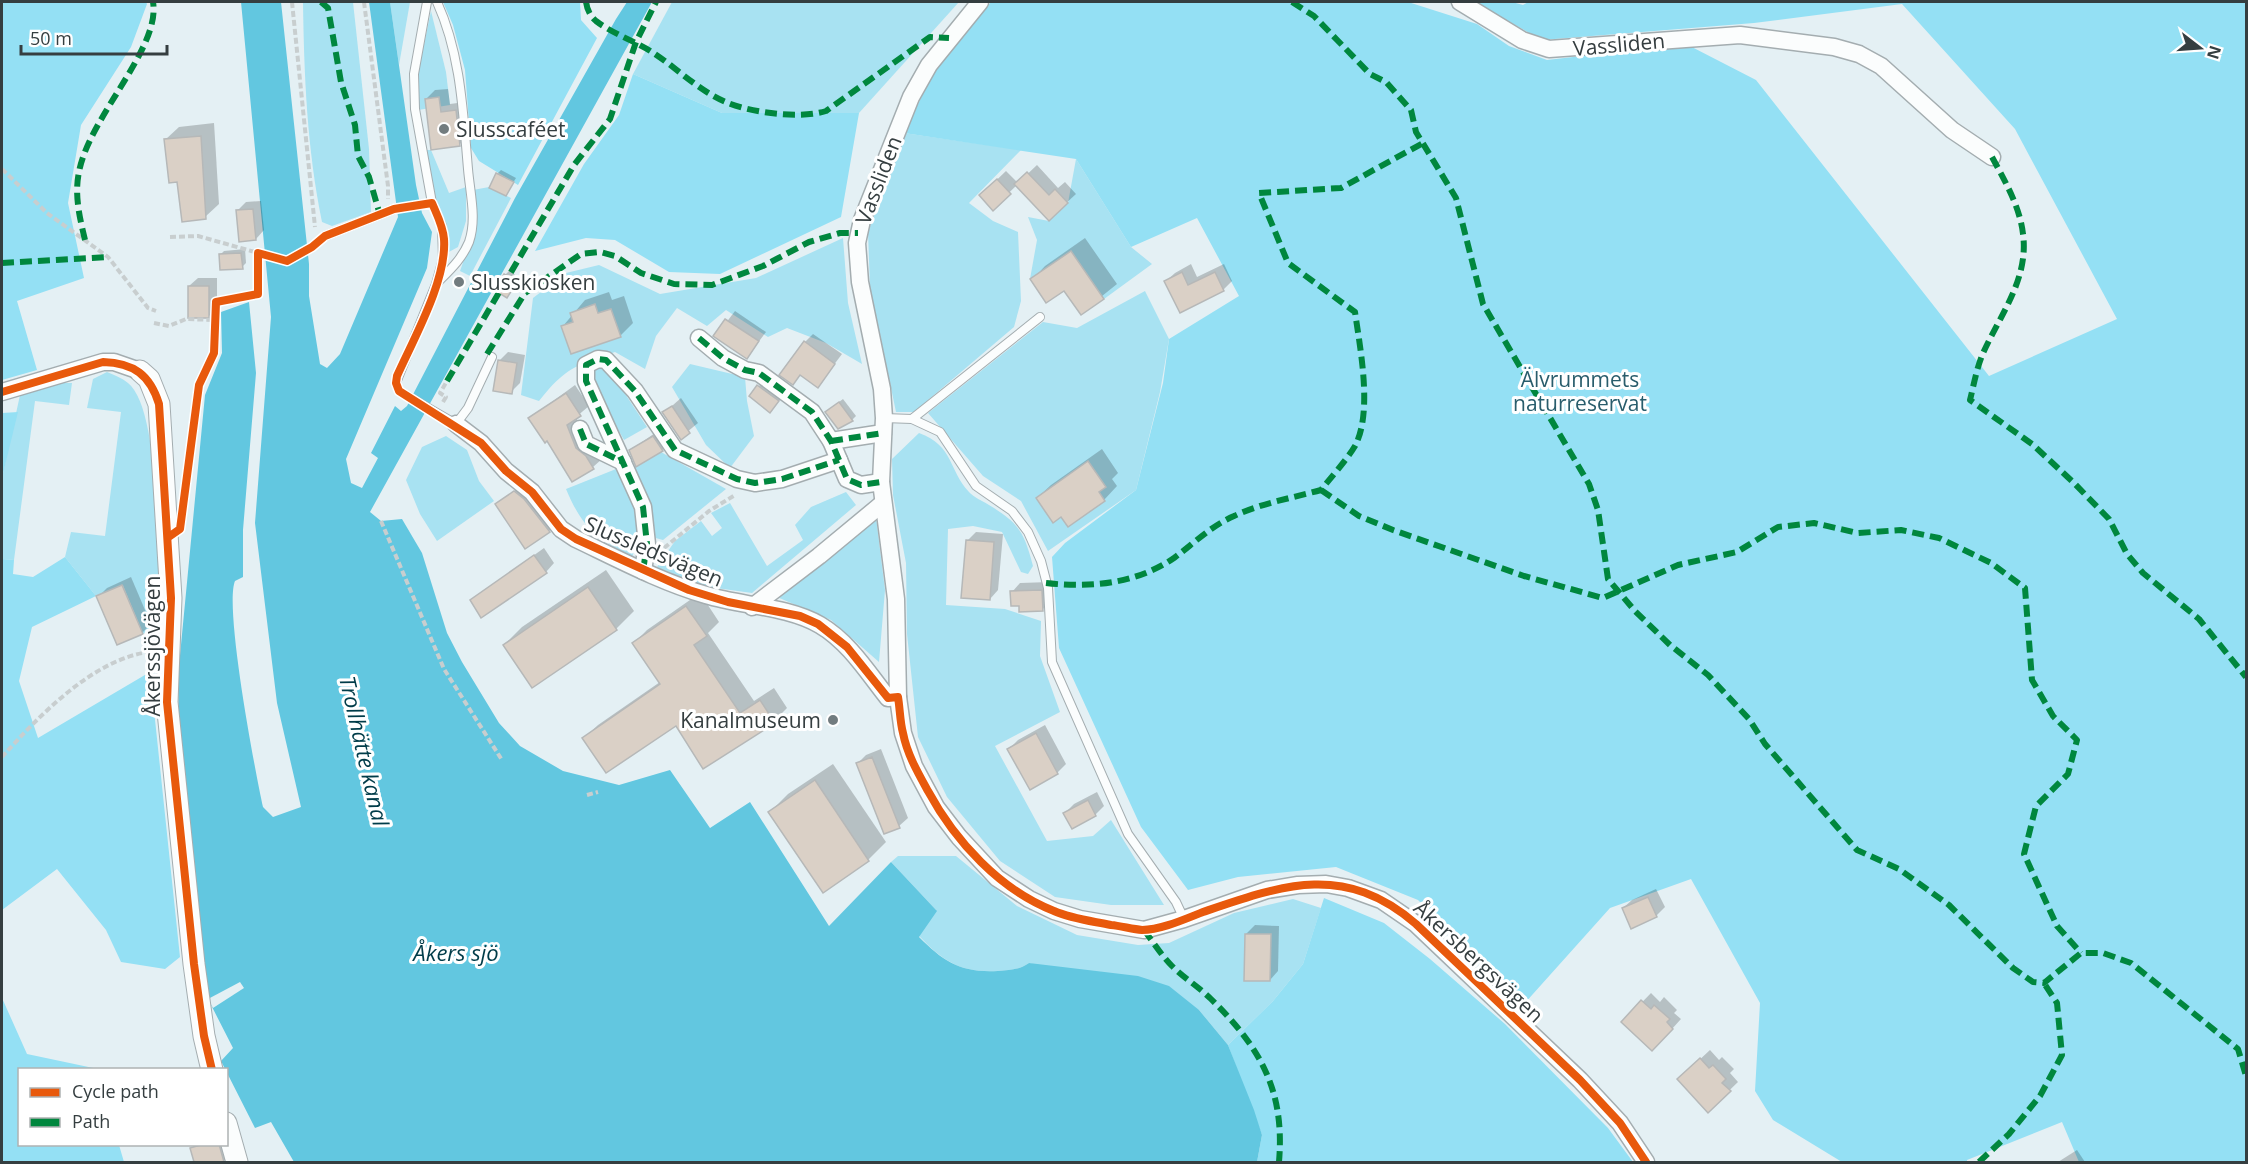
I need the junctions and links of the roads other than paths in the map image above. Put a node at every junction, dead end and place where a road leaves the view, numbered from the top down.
1 (427, 2) edge
2 (437, 2) edge
3 (980, 2) edge
4 (1460, 2) edge
5 (1992, 157) dead end
6 (432, 203) junction
7 (325, 236) road end
8 (436, 284) junction
9 (1041, 317) dead end
10 (699, 338) dead end
11 (492, 357) dead end
12 (140, 371) joint
13 (2, 392) edge
14 (912, 419) junction
15 (456, 424) junction
16 (884, 425) junction
17 (580, 429) dead end
18 (831, 441) junction
19 (839, 460) junction
20 (623, 462) junction
21 (881, 482) junction
22 (883, 503) junction
23 (644, 571) junction
24 (752, 607) junction
25 (898, 697) junction
26 (1184, 919) junction
27 (212, 1068) edge
28 (228, 1130) edge
29 (237, 1162) edge
30 (1646, 1162) edge

1 - 6 lane, Slussledsvägen
2 - 8 lane, Slussledsvägen
3 - 16 street, Vassliden
4 - 5 street, Vassliden
6 - 7 lane
6 - 8 lane, Slussledsvägen
8 - 15 lane, Slussledsvägen
9 - 14 lane
10 - 18 street
11 - 15 lane
12 - 13 street, Åkerssjövägen
12 - 27 street, Åkerssjövägen
14 - 16 lane
14 - 26 lane
15 - 23 street, Slussledsvägen
16 - 18 street
16 - 21 street, Åkersbergsvägen
17 - 20 street
18 - 19 street
19 - 20 street
19 - 21 street
20 - 23 street
21 - 22 street, Åkersbergsvägen
22 - 24 street
22 - 25 street, Åkersbergsvägen
23 - 24 street, Slussledsvägen
24 - 25 street, Slussledsvägen
25 - 26 street, Åkersbergsvägen
26 - 30 street, Åkersbergsvägen
28 - 29 street

